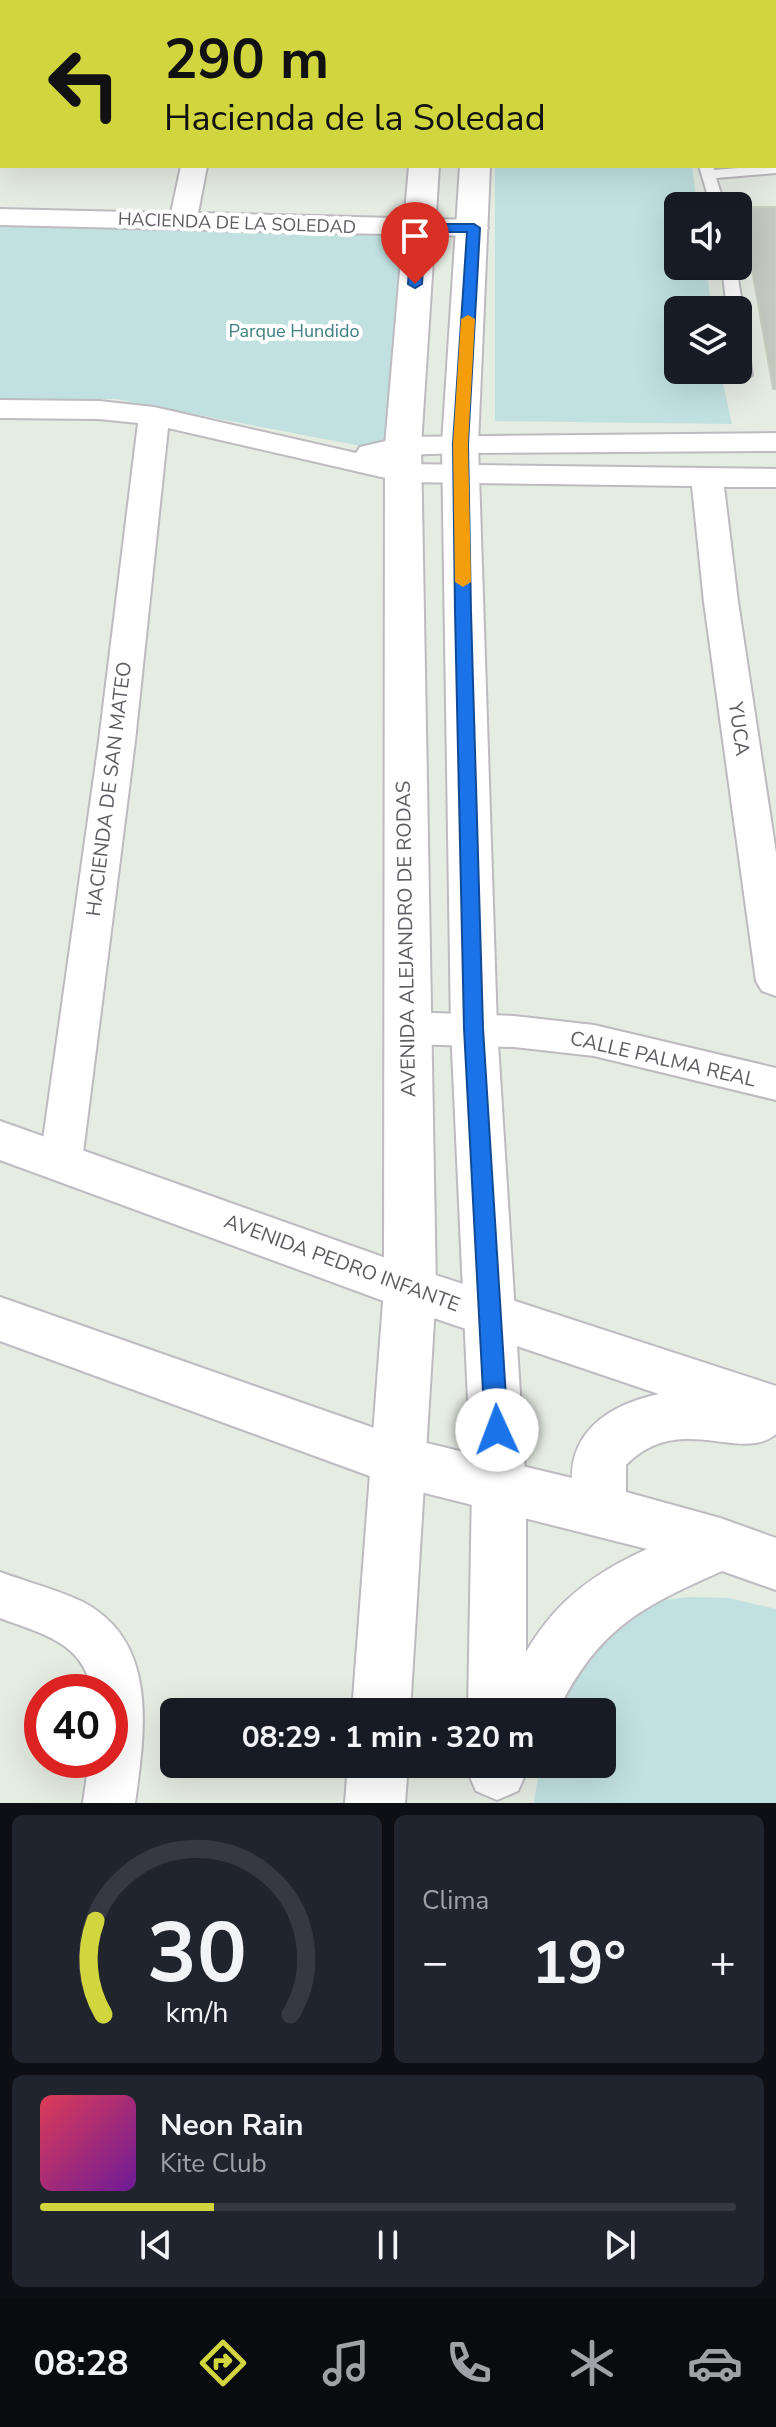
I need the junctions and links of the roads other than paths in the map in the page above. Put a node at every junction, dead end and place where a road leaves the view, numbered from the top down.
1 (194, 168) edge
2 (424, 168) edge
3 (475, 168) edge
4 (766, 168) edge
5 (708, 170) edge
6 (714, 192) edge
7 (0, 217) edge
8 (183, 221) junction
9 (419, 228) junction
10 (474, 228) junction
11 (0, 409) edge
12 (154, 416) junction
13 (776, 442) edge
14 (403, 460) junction
15 (461, 460) junction
16 (707, 476) junction
17 (776, 478) edge
18 (776, 981) edge
19 (474, 1028) junction
20 (407, 1029) junction
21 (776, 1084) edge
22 (0, 1140) edge
23 (61, 1161) junction
24 (410, 1289) junction
25 (492, 1316) junction
26 (0, 1319) edge
27 (776, 1410) edge
28 (776, 1422) edge
29 (397, 1461) junction
30 (499, 1488) junction
31 (599, 1510) junction
32 (720, 1544) junction
33 (776, 1564) edge
34 (0, 1595) edge
35 (382, 1698) edge
36 (497, 1698) edge
37 (533, 1698) edge
38 (377, 1778) edge
39 (109, 1803) edge
40 (375, 1803) edge

1 - 8 street
2 - 9 street, AVENIDA ALEJANDRO DE RODAS
3 - 10 street
4 - 5 lane
5 - 6 lane
7 - 8 street, HACIENDA DE LA SOLEDAD
8 - 9 street, HACIENDA DE LA SOLEDAD
9 - 10 street, HACIENDA DE LA SOLEDAD
9 - 14 street, AVENIDA ALEJANDRO DE RODAS
10 - 15 street
11 - 12 street
12 - 14 street
12 - 23 street, HACIENDA DE SAN MATEO
13 - 15 street
14 - 15 street
14 - 20 street, AVENIDA ALEJANDRO DE RODAS
15 - 16 street
15 - 19 street
16 - 17 street
16 - 18 street, YUCA
19 - 20 street, CALLE PALMA REAL
19 - 21 street, CALLE PALMA REAL
19 - 25 street
20 - 24 street, AVENIDA ALEJANDRO DE RODAS
22 - 23 street, AVENIDA PEDRO INFANTE
23 - 24 street, AVENIDA PEDRO INFANTE
24 - 25 street, AVENIDA PEDRO INFANTE
24 - 29 street, AVENIDA ALEJANDRO DE RODAS
25 - 27 street, AVENIDA PEDRO INFANTE
25 - 30 street
26 - 29 street
28 - 31 street
29 - 30 street
29 - 35 street, AVENIDA ALEJANDRO DE RODAS
30 - 31 street
30 - 36 street
31 - 32 street
32 - 33 street
32 - 37 street
34 - 39 street
38 - 40 street

